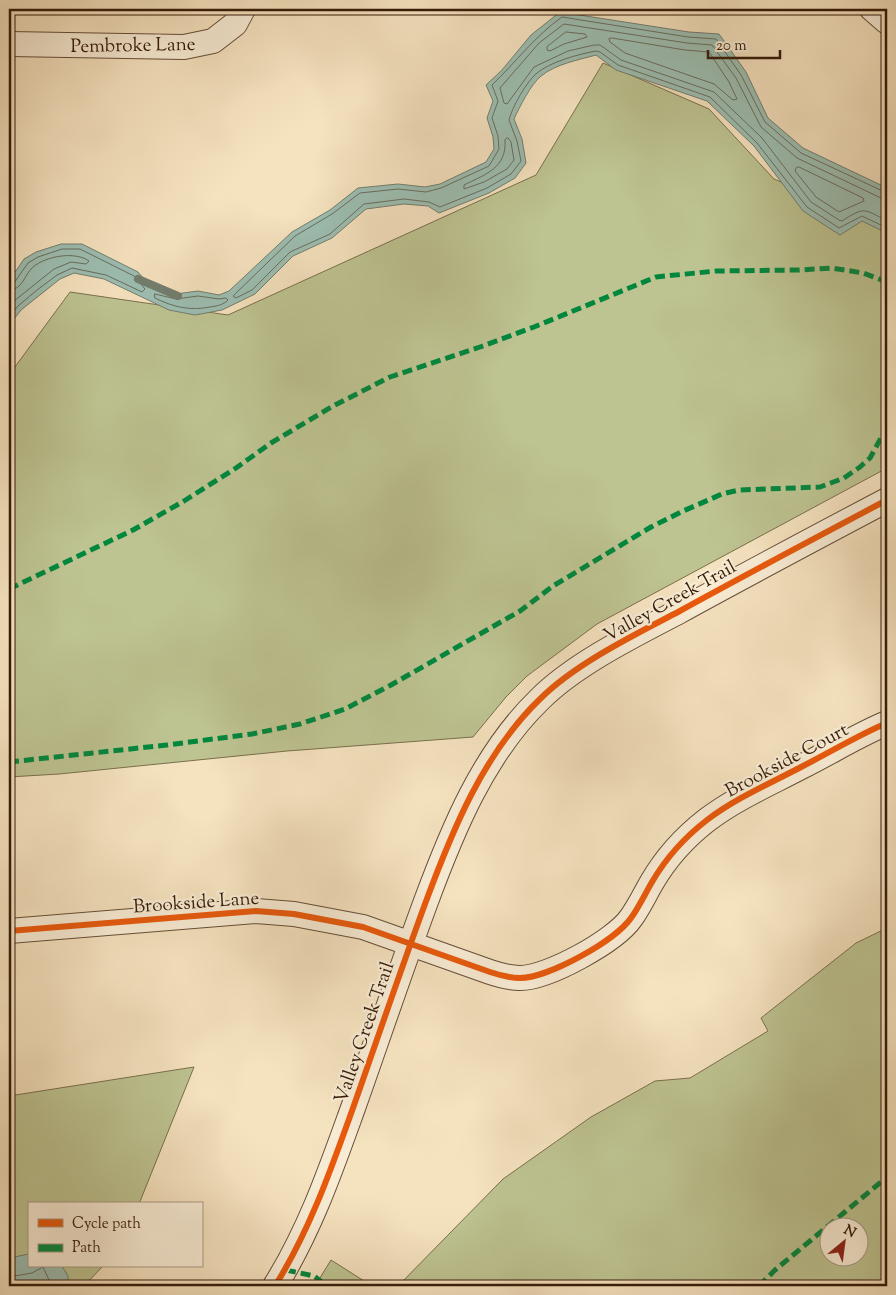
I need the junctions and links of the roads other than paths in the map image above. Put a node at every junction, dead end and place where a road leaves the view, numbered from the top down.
1 (243, 9) edge
2 (872, 9) edge
3 (887, 22) edge
4 (9, 44) edge
5 (887, 500) edge
6 (887, 722) edge
7 (9, 931) edge
8 (411, 943) junction
9 (276, 1286) edge

1 - 4 street, Pembroke Lane
2 - 3 street
5 - 8 street, Valley Creek Trail
6 - 8 street, Brookside Court
7 - 8 street, Brookside Lane
8 - 9 street, Valley Creek Trail

